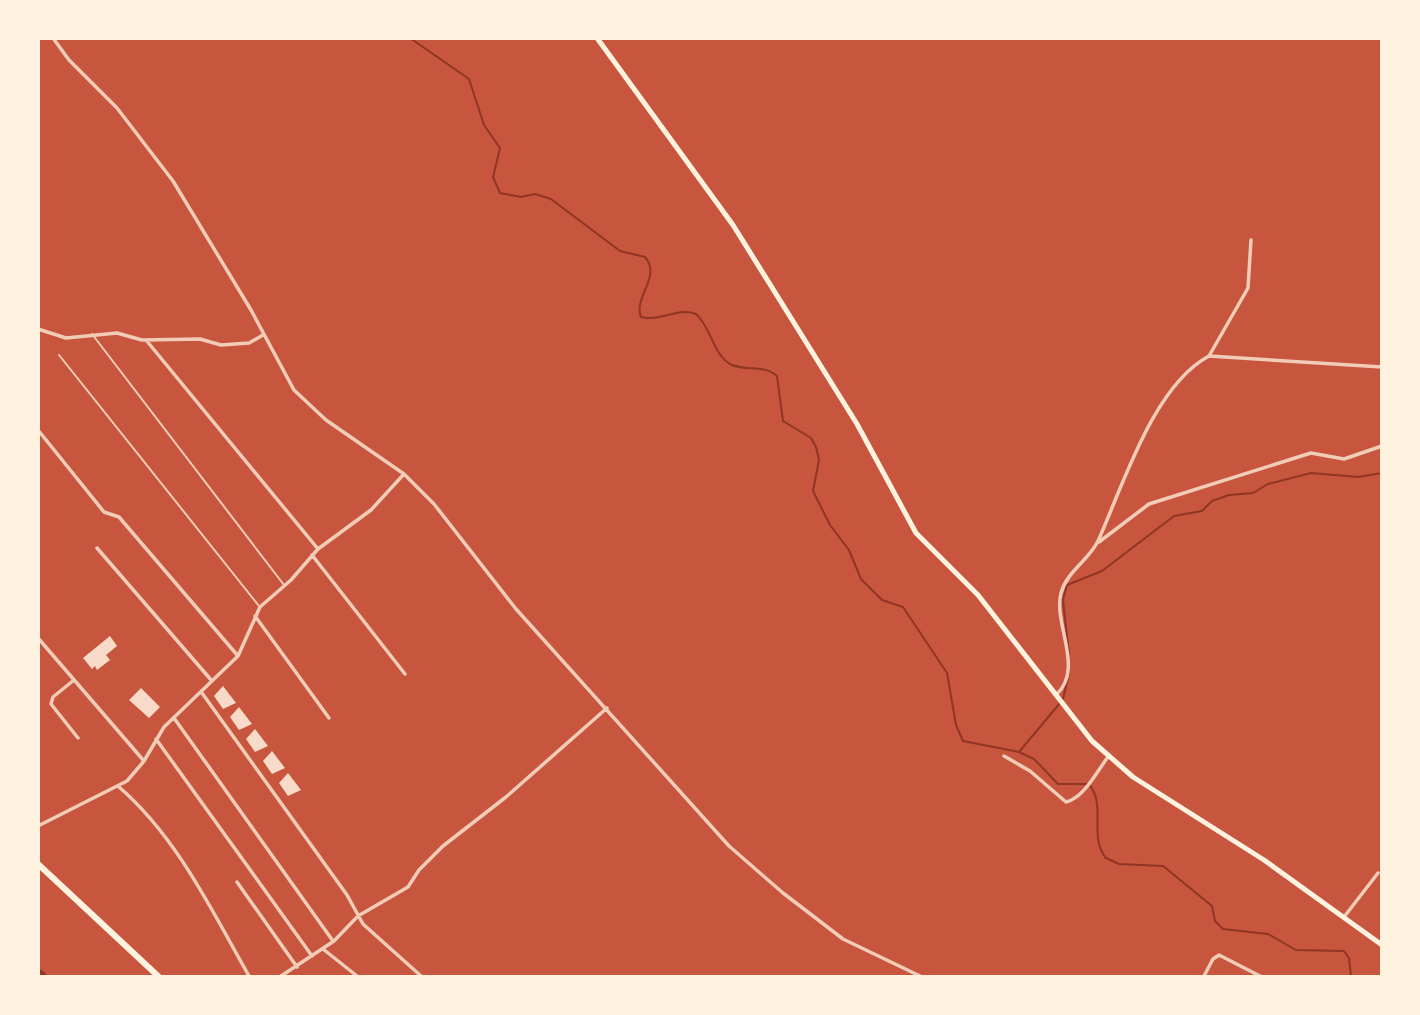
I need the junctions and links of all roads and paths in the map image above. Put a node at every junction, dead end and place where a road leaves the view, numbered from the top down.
1 (52, 38) edge
2 (597, 38) edge
3 (1251, 240) dead end
4 (38, 329) edge
5 (92, 334) junction
6 (263, 335) junction
7 (146, 340) junction
8 (59, 355) dead end
9 (1209, 356) junction
10 (1381, 367) edge
11 (38, 430) edge
12 (1381, 446) edge
13 (404, 474) junction
14 (1097, 543) junction
15 (97, 548) dead end
16 (318, 549) junction
17 (312, 555) junction
18 (284, 586) junction
19 (260, 607) junction
20 (256, 616) junction
21 (39, 639) edge
22 (238, 656) junction
23 (405, 674) dead end
24 (74, 680) junction
25 (212, 681) junction
26 (202, 692) junction
27 (1057, 696) junction
28 (608, 708) junction
29 (174, 718) junction
30 (329, 718) dead end
31 (78, 738) dead end
32 (156, 739) junction
33 (1003, 757) dead end
34 (1108, 757) junction
35 (144, 761) junction
36 (119, 787) junction
37 (38, 826) edge
38 (38, 864) edge
39 (1378, 873) dead end
40 (237, 882) dead end
41 (358, 916) junction
42 (1344, 917) junction
43 (334, 941) junction
44 (1381, 946) edge
45 (323, 949) junction
46 (312, 956) junction
47 (297, 967) junction
48 (290, 972) junction
49 (158, 976) edge
50 (249, 976) edge
51 (281, 976) edge
52 (293, 976) edge
53 (357, 976) edge
54 (421, 976) edge
55 (920, 976) edge
56 (1203, 976) edge
57 (1259, 976) edge

1 - 6 street
2 - 27 main road
3 - 9 street
4 - 5 street
5 - 7 street
5 - 18 lane
6 - 7 street
6 - 13 street
7 - 16 street
8 - 19 lane
9 - 10 street
9 - 14 street
11 - 22 street
12 - 14 street
13 - 16 street
13 - 28 street
14 - 27 street
15 - 25 street
16 - 17 street
17 - 18 street
17 - 23 street
18 - 19 street
19 - 20 street
20 - 22 street
20 - 30 street
21 - 24 street
22 - 25 street
24 - 31 street
24 - 35 street
25 - 26 street
26 - 29 street
26 - 41 street
27 - 34 main road
28 - 41 street
28 - 55 street
29 - 32 street
29 - 43 street
32 - 35 street
32 - 46 street
33 - 34 street
34 - 42 main road
35 - 36 street
36 - 37 street
36 - 50 street
38 - 49 main road
39 - 42 street
40 - 47 street
41 - 43 street
41 - 54 street
42 - 44 main road
43 - 45 street
45 - 46 street
45 - 53 street
46 - 47 street
47 - 48 street
48 - 51 street
48 - 52 street
56 - 57 street

